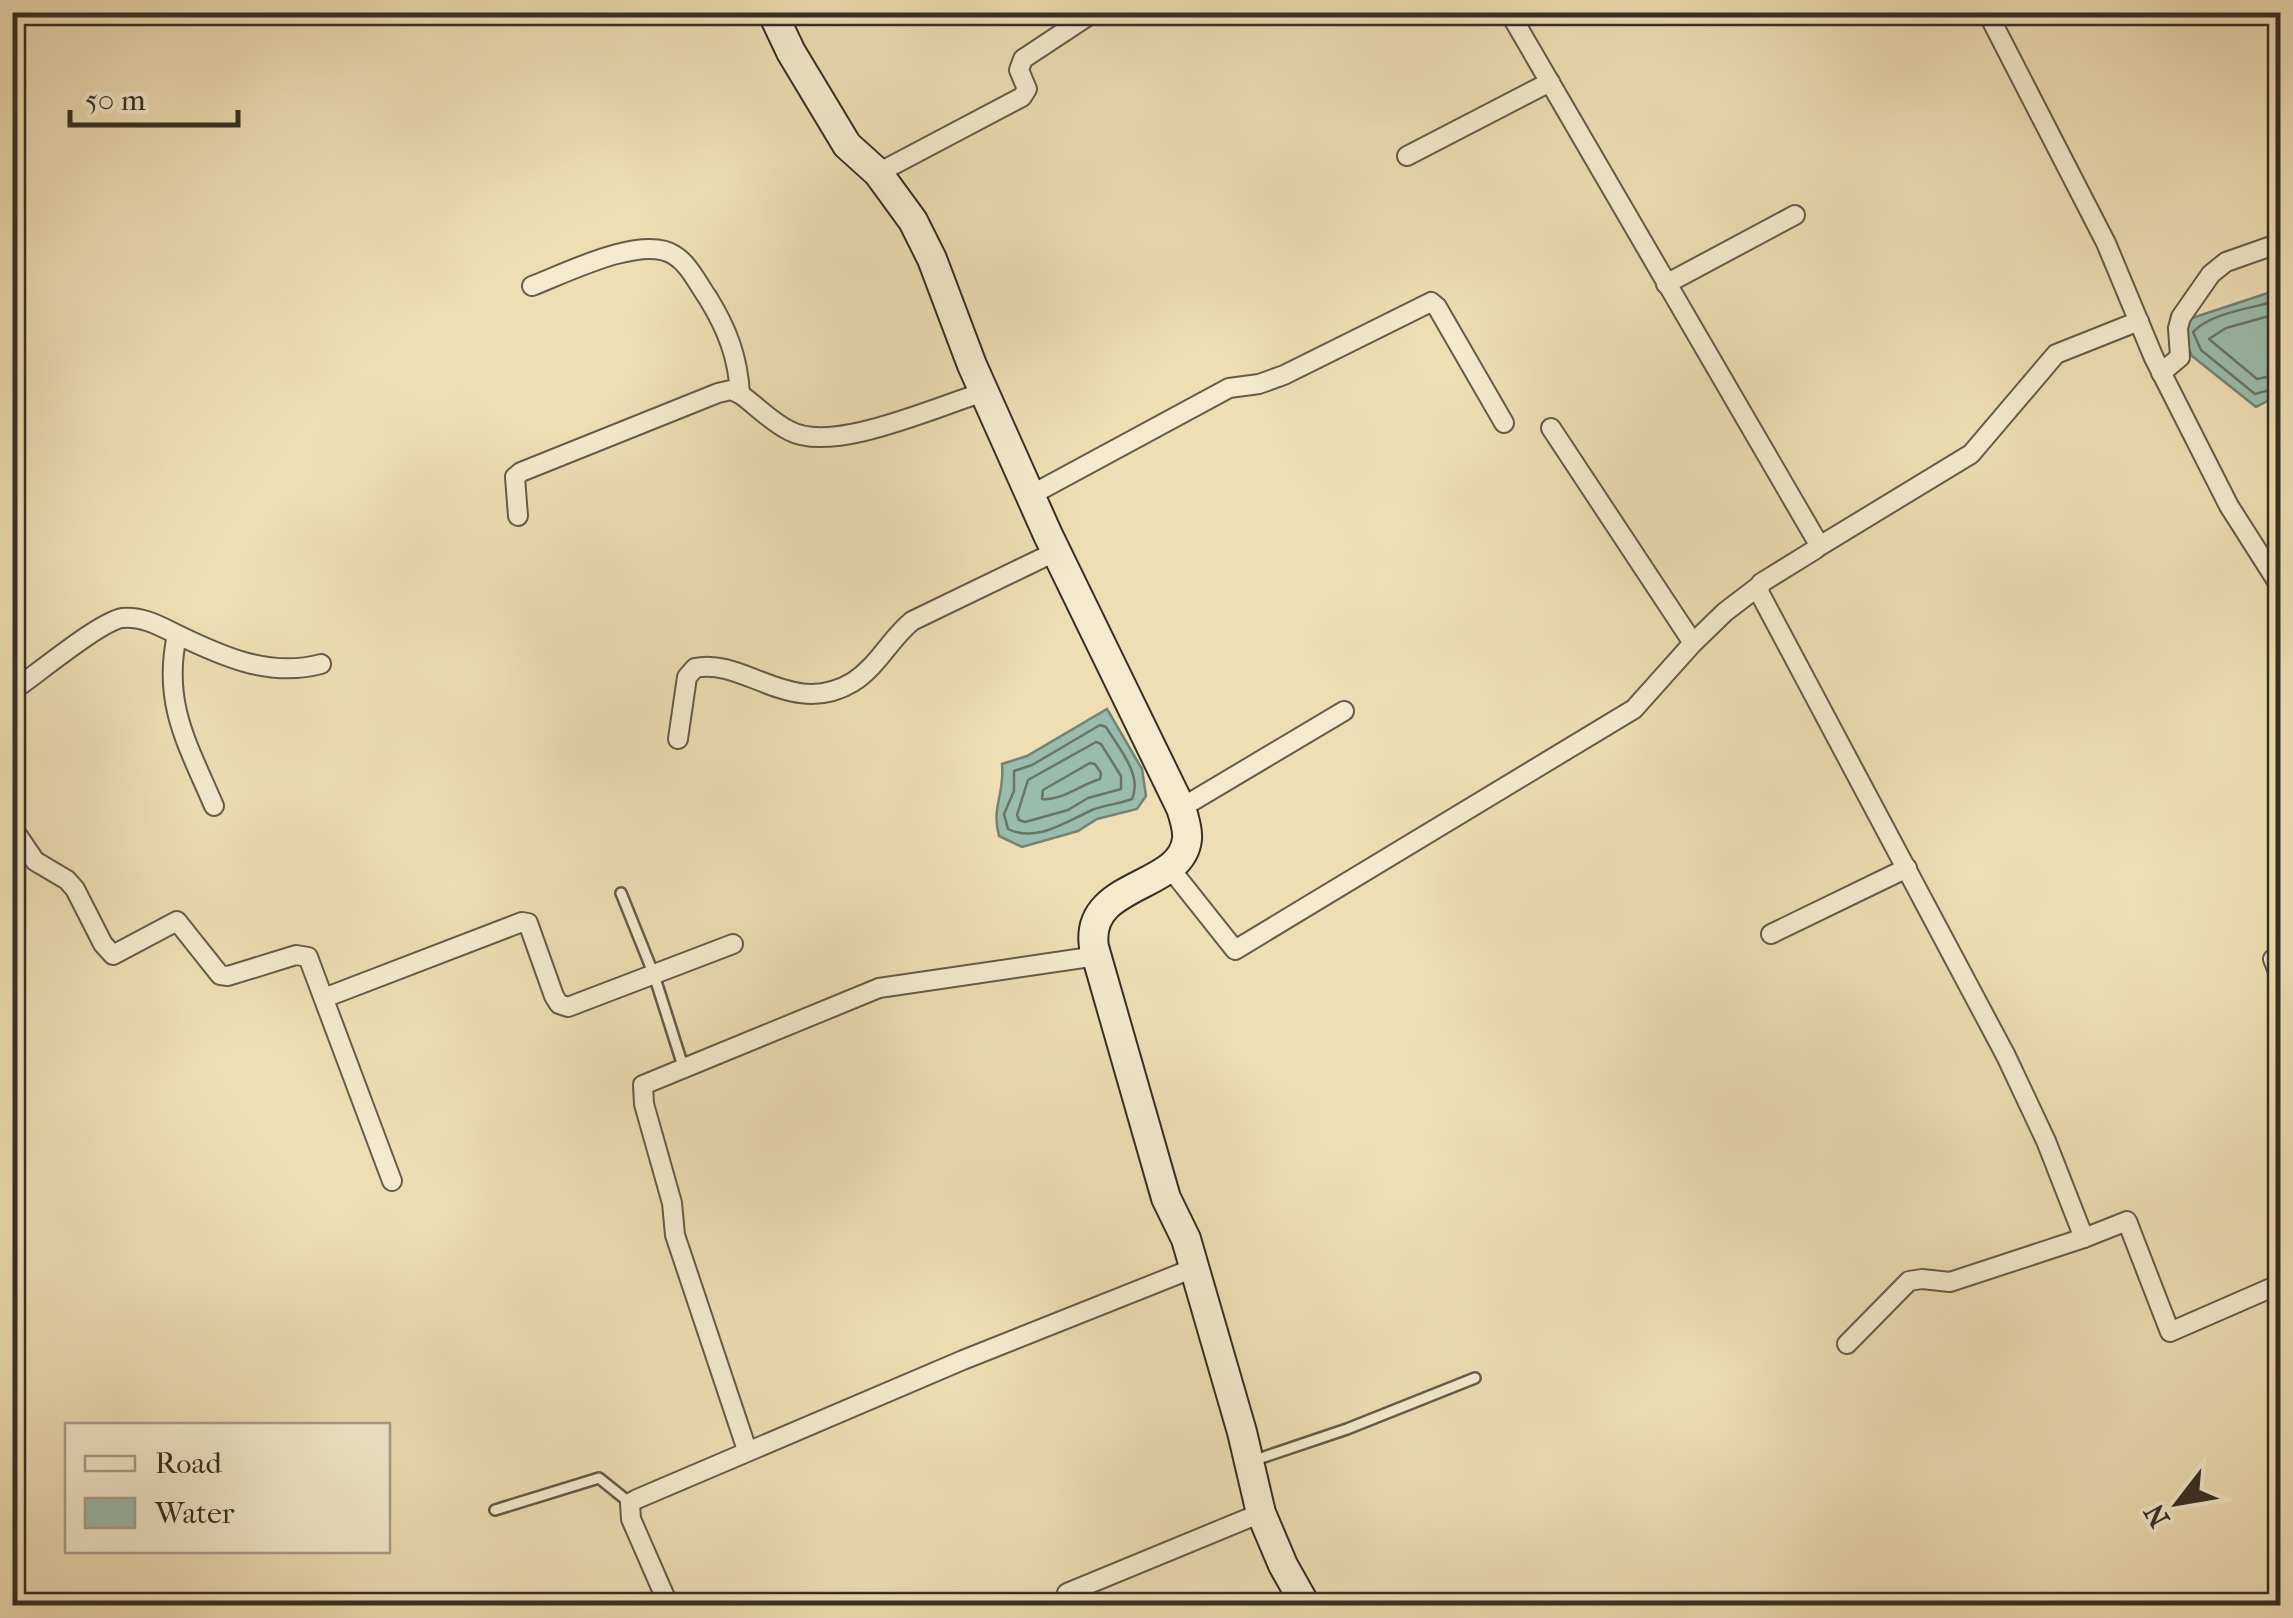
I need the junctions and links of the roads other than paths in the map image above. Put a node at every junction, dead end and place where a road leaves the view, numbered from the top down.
1 (772, 12) edge
2 (1094, 12) edge
3 (1510, 12) edge
4 (1987, 12) edge
5 (1550, 82) junction
6 (1407, 156) dead end
7 (878, 173) junction
8 (1795, 215) dead end
9 (2280, 243) edge
10 (1666, 284) junction
11 (532, 286) dead end
12 (2139, 320) junction
13 (2161, 373) junction
14 (984, 392) junction
15 (740, 394) junction
16 (1504, 423) dead end
17 (1551, 428) dead end
18 (1030, 495) junction
19 (518, 516) dead end
20 (1818, 547) junction
21 (1057, 551) junction
22 (1759, 586) junction
23 (2280, 586) edge
24 (177, 635) junction
25 (1693, 643) junction
26 (321, 664) dead end
27 (12, 690) edge
28 (1344, 710) dead end
29 (678, 740) dead end
30 (214, 806) dead end
31 (1181, 808) junction
32 (12, 827) edge
33 (1170, 868) junction
34 (1907, 868) junction
35 (621, 893) dead end
36 (1771, 934) dead end
37 (733, 944) dead end
38 (1096, 956) junction
39 (654, 975) junction
40 (324, 998) junction
41 (684, 1066) junction
42 (392, 1181) dead end
43 (2084, 1238) junction
44 (1194, 1268) junction
45 (2280, 1284) edge
46 (1847, 1344) dead end
47 (1475, 1378) dead end
48 (747, 1450) junction
49 (1249, 1462) junction
50 (630, 1504) junction
51 (496, 1510) dead end
52 (1262, 1514) junction
53 (1068, 1592) dead end
54 (670, 1606) edge
55 (1306, 1606) edge

1 - 7 main road
2 - 7 street
3 - 5 street
4 - 12 street
5 - 6 street
5 - 10 street
7 - 14 main road
8 - 10 street
9 - 13 street
10 - 20 street
11 - 15 street
12 - 13 street
12 - 20 street
13 - 23 street
14 - 15 street
14 - 18 main road
15 - 19 street
16 - 18 street
17 - 25 street
18 - 21 main road
20 - 22 street
21 - 29 street
21 - 31 main road
22 - 25 street
22 - 34 street
24 - 26 street
24 - 27 street
24 - 30 street
25 - 33 street
28 - 31 street
31 - 33 main road
32 - 40 street
33 - 38 main road
34 - 36 street
34 - 43 street
35 - 39 lane
37 - 39 street
38 - 41 street
38 - 44 main road
39 - 40 street
39 - 41 lane
40 - 42 street
41 - 48 street
43 - 45 street
43 - 46 street
44 - 48 street
44 - 49 main road
47 - 49 lane
48 - 50 street
49 - 52 main road
50 - 51 lane
50 - 54 street
52 - 53 street
52 - 55 main road

